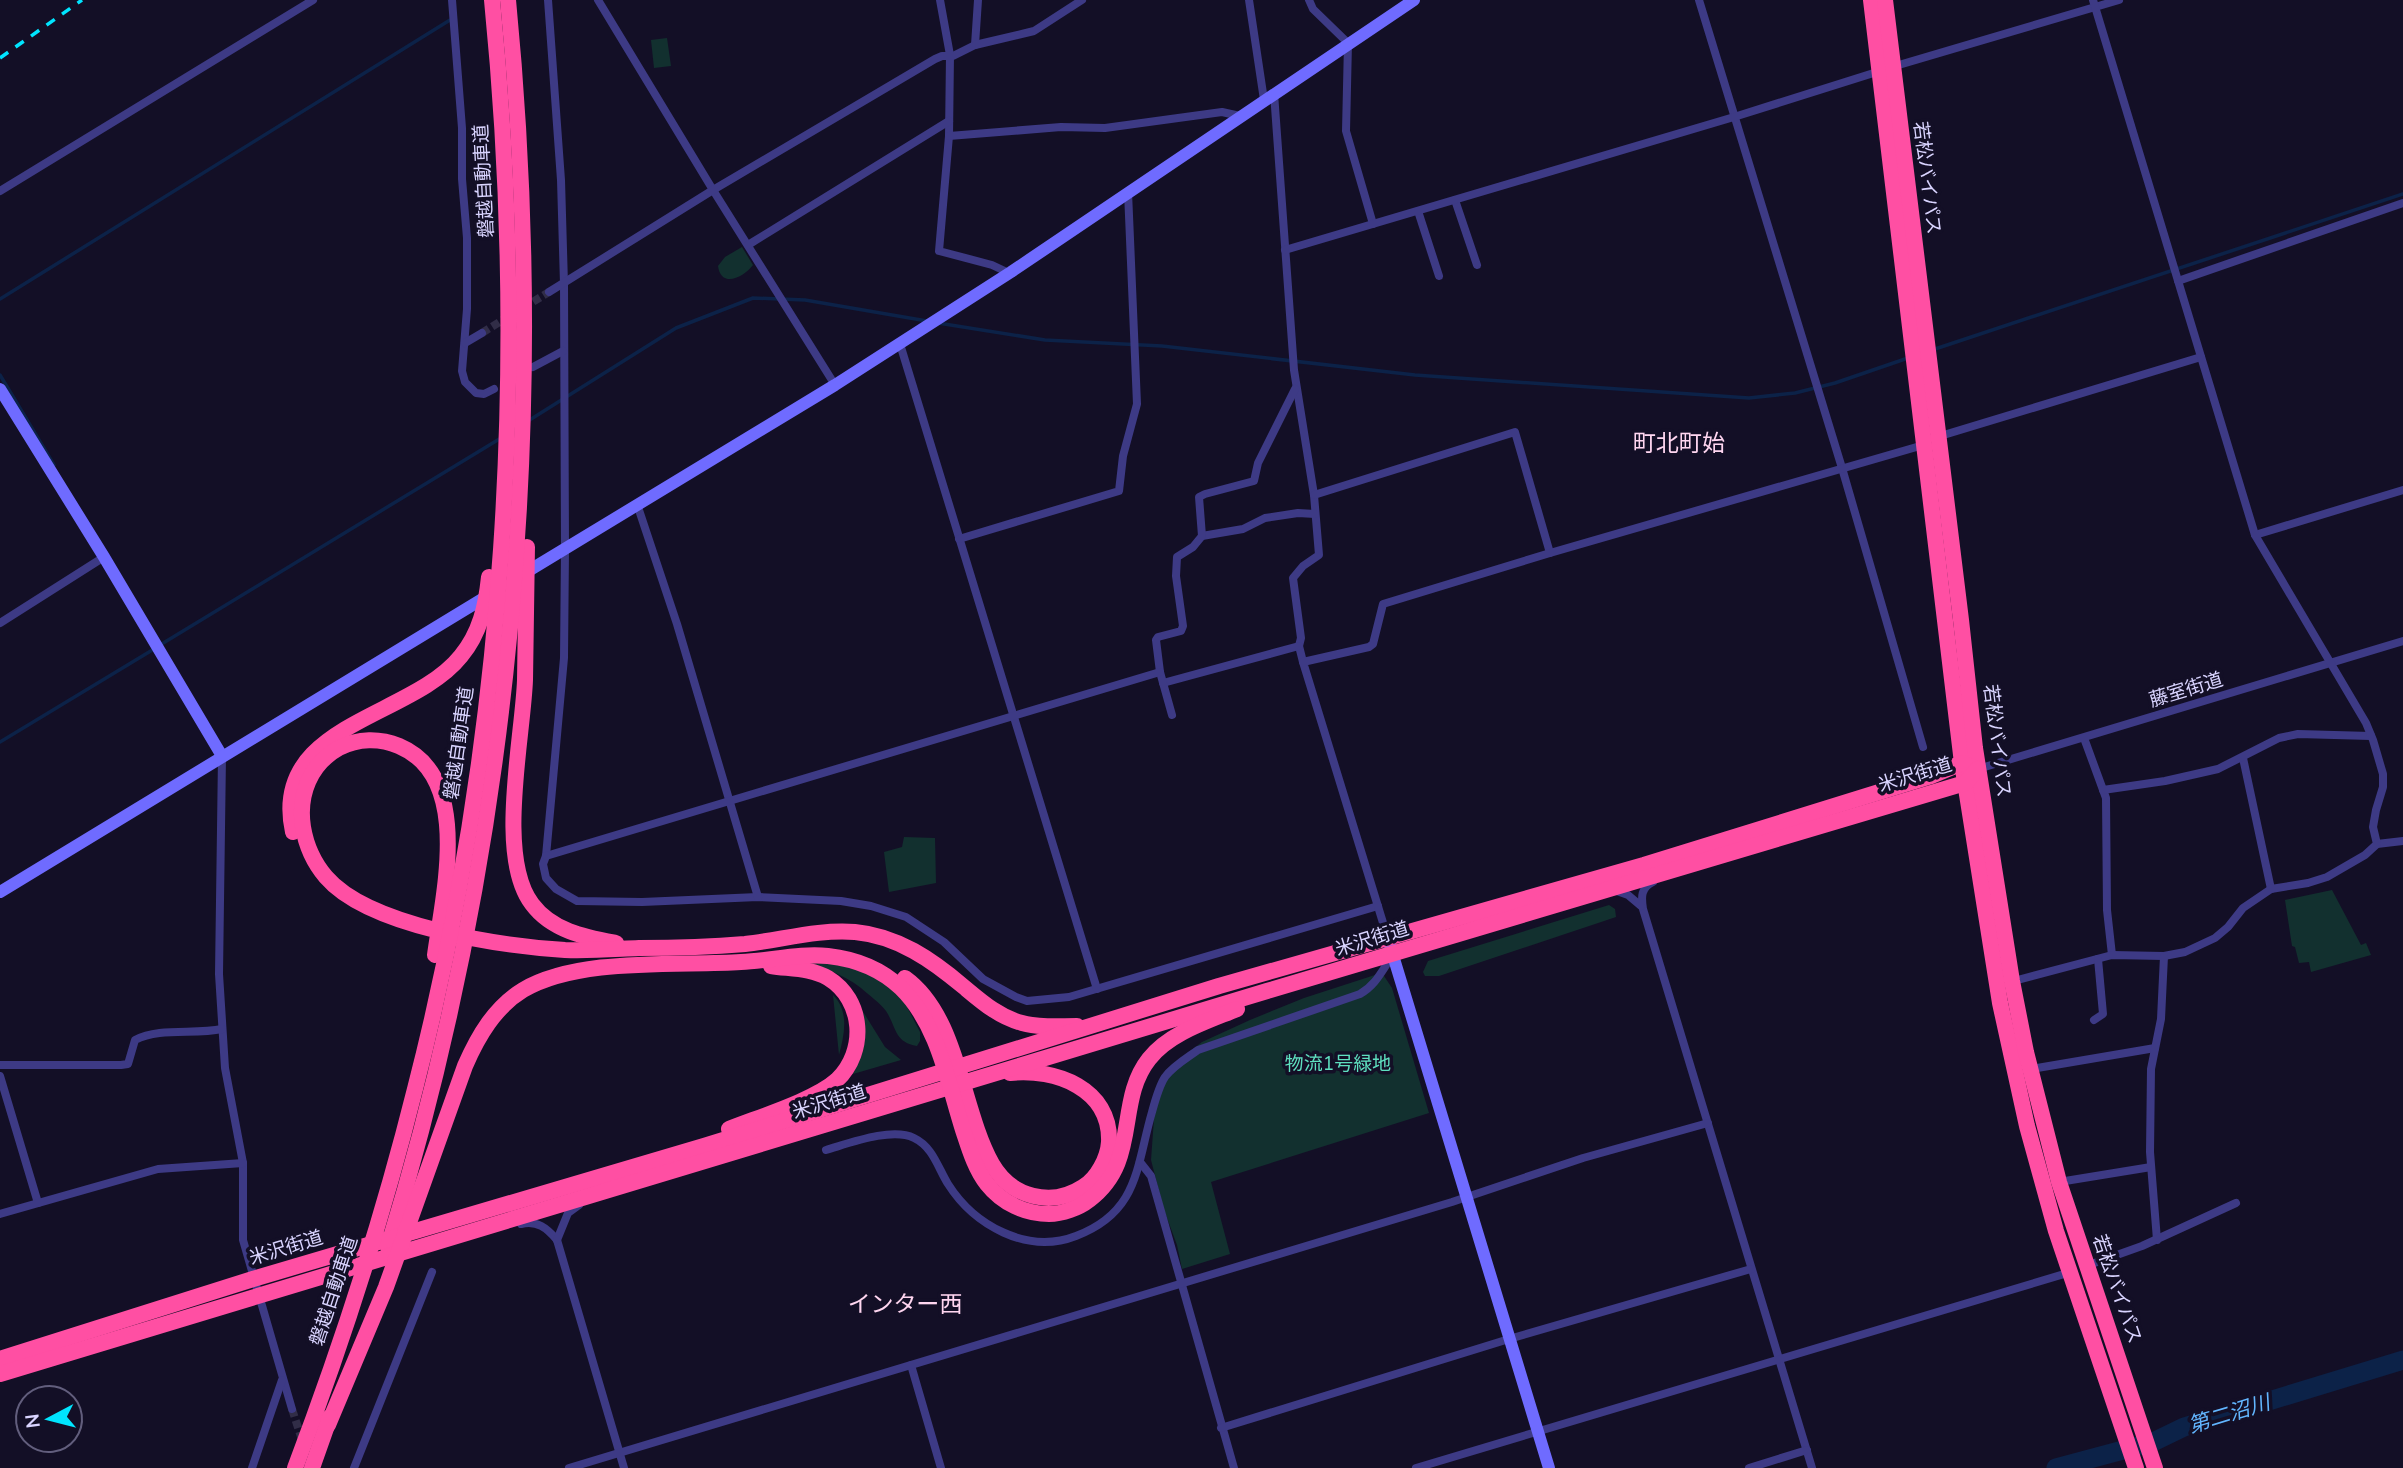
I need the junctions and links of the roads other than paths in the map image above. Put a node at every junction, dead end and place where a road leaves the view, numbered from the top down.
1 (313, 0) edge
2 (452, 0) edge
3 (492, 0) edge
4 (508, 0) edge
5 (548, 0) edge
6 (598, 0) edge
7 (940, 0) edge
8 (978, 0) edge
9 (1082, 0) edge
10 (1249, 0) edge
11 (1309, 0) edge
12 (1414, 0) edge
13 (1699, 0) edge
14 (1871, 0) edge
15 (1885, 0) edge
16 (2119, 0) edge
17 (2094, 4) edge
18 (1348, 43) junction
19 (975, 46) junction
20 (950, 55) junction
21 (1886, 69) junction
22 (1269, 97) junction
23 (1240, 116) junction
24 (1734, 117) junction
25 (949, 121) junction
26 (949, 136) junction
27 (713, 190) junction
28 (0, 191) edge
29 (1128, 192) junction
30 (1455, 200) junction
31 (2403, 203) edge
32 (1418, 211) junction
33 (1373, 224) junction
34 (748, 245) junction
35 (1285, 250) junction
36 (1477, 265) dead end
37 (1009, 273) junction
38 (1439, 276) dead end
39 (2177, 278) junction
40 (564, 284) junction
41 (549, 292) tunnel mouth
42 (482, 333) tunnel mouth
43 (465, 343) junction
44 (900, 344) junction
45 (563, 351) junction
46 (2200, 357) junction
47 (529, 372) junction
48 (835, 384) junction
49 (0, 388) edge
50 (501, 388) junction
51 (1296, 388) junction
52 (1932, 441) junction
53 (1842, 468) junction
54 (2403, 490) edge
55 (1314, 495) junction
56 (637, 504) junction
57 (1315, 514) junction
58 (2255, 535) junction
59 (1202, 536) junction
60 (959, 539) junction
61 (565, 549) junction
62 (1550, 553) junction
63 (104, 557) junction
64 (520, 587) junction
65 (490, 608) junction
66 (0, 623) edge
67 (2403, 641) edge
68 (1299, 646) junction
69 (1303, 662) junction
70 (2330, 663) junction
71 (1160, 672) junction
72 (1163, 683) junction
73 (1172, 715) dead end
74 (1014, 716) junction
75 (2371, 736) junction
76 (2084, 738) junction
77 (1923, 747) dead end
78 (222, 756) junction
79 (2243, 758) junction
80 (1962, 763) junction
81 (1978, 769) junction
82 (1965, 783) junction
83 (2103, 790) junction
84 (729, 802) junction
85 (2403, 841) edge
86 (2377, 844) junction
87 (546, 856) junction
88 (1705, 860) junction
89 (2272, 889) junction
90 (1603, 891) junction
91 (0, 892) edge
92 (758, 897) junction
93 (1378, 906) junction
94 (455, 909) junction
95 (1643, 909) junction
96 (746, 944) junction
97 (1391, 946) junction
98 (646, 948) junction
99 (2112, 955) junction
100 (2164, 956) junction
101 (2098, 959) junction
102 (746, 962) junction
103 (445, 965) junction
104 (640, 965) junction
105 (1331, 973) junction
106 (2004, 983) junction
107 (1097, 989) junction
108 (2094, 1020) dead end
109 (1094, 1027) junction
110 (222, 1029) junction
111 (941, 1042) junction
112 (2155, 1048) junction
113 (0, 1066) edge
114 (2031, 1069) junction
115 (0, 1076) edge
116 (983, 1077) junction
117 (965, 1114) junction
118 (1708, 1124) junction
119 (826, 1150) dead end
120 (1140, 1162) junction
121 (243, 1163) junction
122 (2151, 1167) junction
123 (613, 1173) junction
124 (2059, 1182) junction
125 (606, 1192) junction
126 (1467, 1197) junction
127 (38, 1203) junction
128 (2236, 1203) dead end
129 (406, 1211) junction
130 (0, 1214) edge
131 (557, 1240) junction
132 (2157, 1240) junction
133 (438, 1242) junction
134 (2086, 1266) junction
135 (1751, 1269) junction
136 (432, 1272) dead end
137 (2068, 1273) junction
138 (253, 1279) junction
139 (1181, 1284) junction
140 (258, 1298) junction
141 (1509, 1339) junction
142 (1778, 1358) junction
143 (0, 1359) edge
144 (911, 1364) junction
145 (0, 1374) edge
146 (282, 1380) junction
147 (292, 1409) tunnel mouth
148 (1221, 1428) junction
149 (1538, 1433) junction
150 (1807, 1450) junction
151 (620, 1453) junction
152 (2155, 1465) edge
153 (2135, 1467) edge
154 (252, 1468) edge
155 (295, 1468) edge
156 (312, 1468) edge
157 (354, 1468) edge
158 (569, 1468) edge
159 (624, 1468) edge
160 (941, 1468) edge
161 (1234, 1468) edge
162 (1416, 1468) edge
163 (1549, 1468) edge
164 (1749, 1468) edge
165 (1812, 1468) edge

1 - 28 street
2 - 43 street
3 - 50 highway, 磐越自動車道
4 - 47 highway, 磐越自動車道
5 - 40 street
6 - 27 street
7 - 20 street
8 - 19 street
9 - 19 street
10 - 22 street
11 - 18 street
12 - 18 street
13 - 24 street
14 - 21 highway, 若松バイパス
15 - 21 highway, 若松バイパス
16 - 17 street
17 - 21 street
17 - 39 street
18 - 22 street
18 - 33 street
19 - 20 street
20 - 25 street
20 - 27 street
21 - 24 street
21 - 52 highway, 若松バイパス
22 - 23 street
22 - 35 street
23 - 26 street
23 - 29 street
24 - 30 street
24 - 53 street
25 - 26 street
25 - 34 street
26 - 37 street
27 - 34 street
27 - 40 street
29 - 37 street
29 - 60 street
30 - 32 street
30 - 36 street
31 - 39 street
32 - 33 street
32 - 38 street
33 - 35 street
34 - 48 street
35 - 51 street
37 - 44 street
39 - 46 street
40 - 41 street
40 - 45 street
42 - 43 street
43 - 50 street
44 - 48 street
44 - 60 street
45 - 47 street
45 - 61 street
46 - 52 street
46 - 58 street
47 - 64 highway, 磐越自動車道
48 - 56 street
49 - 63 street
50 - 65 highway, 磐越自動車道
51 - 55 street
51 - 59 street
52 - 53 street
52 - 80 highway, 若松バイパス
52 - 81 highway, 若松バイパス
53 - 62 street
53 - 77 street
54 - 58 street
55 - 57 street
55 - 62 street
56 - 61 street
56 - 84 street
57 - 59 street
57 - 68 street
58 - 70 street
59 - 71 street
60 - 74 street
61 - 78 street
61 - 87 street
62 - 69 street
63 - 66 street
63 - 78 street
64 - 94 highway, 磐越自動車道
64 - 98 highway
65 - 94 highway, 磐越自動車道
65 - 104 highway
67 - 70 street, 藤室街道
68 - 69 street
68 - 72 street
69 - 93 street
70 - 75 street
70 - 76 street, 藤室街道
71 - 72 street
71 - 74 street
72 - 73 street
74 - 84 street
74 - 107 street
75 - 79 street
75 - 86 street
76 - 81 street, 藤室街道
76 - 83 street
78 - 91 street
78 - 110 street
79 - 83 street
79 - 89 street
80 - 81 highway, 米沢街道
80 - 82 highway, 若松バイパス
80 - 97 highway, 米沢街道
81 - 82 highway, 米沢街道
81 - 106 highway, 若松バイパス
82 - 88 highway, 米沢街道
82 - 106 highway, 若松バイパス
83 - 99 street
84 - 87 street
84 - 92 street
85 - 86 street
86 - 89 street
87 - 92 street
88 - 90 highway, 米沢街道
88 - 95 street
89 - 100 street
90 - 95 street
90 - 97 highway, 米沢街道
92 - 107 street
93 - 97 street
93 - 107 street
94 - 98 highway
94 - 103 highway
94 - 103 highway, 磐越自動車道
95 - 118 street
96 - 98 highway
96 - 109 highway
96 - 111 highway
97 - 105 highway, 米沢街道
97 - 109 highway, 米沢街道
97 - 120 street
97 - 126 street
99 - 100 street
99 - 101 street
100 - 112 street
101 - 106 street
101 - 108 street
102 - 104 highway
102 - 111 highway
102 - 123 highway
103 - 129 highway, 磐越自動車道
103 - 155 highway, 磐越自動車道
104 - 129 highway
105 - 116 highway, 米沢街道
105 - 117 highway
106 - 114 highway, 若松バイパス
106 - 137 highway, 若松バイパス
109 - 123 highway, 米沢街道
110 - 113 street
110 - 121 street
111 - 117 highway
112 - 114 street
112 - 122 street
114 - 124 highway, 若松バイパス
115 - 127 street
116 - 117 highway
116 - 125 highway, 米沢街道
118 - 126 street
118 - 135 street
119 - 120 street
120 - 139 street
121 - 127 street
121 - 138 street
122 - 124 street
122 - 132 street
123 - 138 highway, 米沢街道
124 - 134 highway, 若松バイパス
125 - 131 street
125 - 133 highway, 米沢街道
126 - 139 street
126 - 141 street
127 - 130 street
128 - 132 street
129 - 156 highway, 磐越自動車道
131 - 133 street
131 - 151 street
132 - 134 street
133 - 140 highway, 米沢街道
134 - 137 street
134 - 152 highway, 若松バイパス
135 - 141 street
135 - 142 street
136 - 157 street
137 - 142 street
137 - 153 highway, 若松バイパス
138 - 140 street
138 - 143 highway, 米沢街道
139 - 144 street
139 - 148 street
140 - 145 highway, 米沢街道
140 - 146 street
141 - 148 street
141 - 149 street
142 - 149 street
142 - 150 street
144 - 151 street
144 - 160 street
146 - 147 street
146 - 154 street
148 - 161 street
149 - 162 street
149 - 163 street
150 - 164 street
150 - 165 street
151 - 158 street
151 - 159 street

